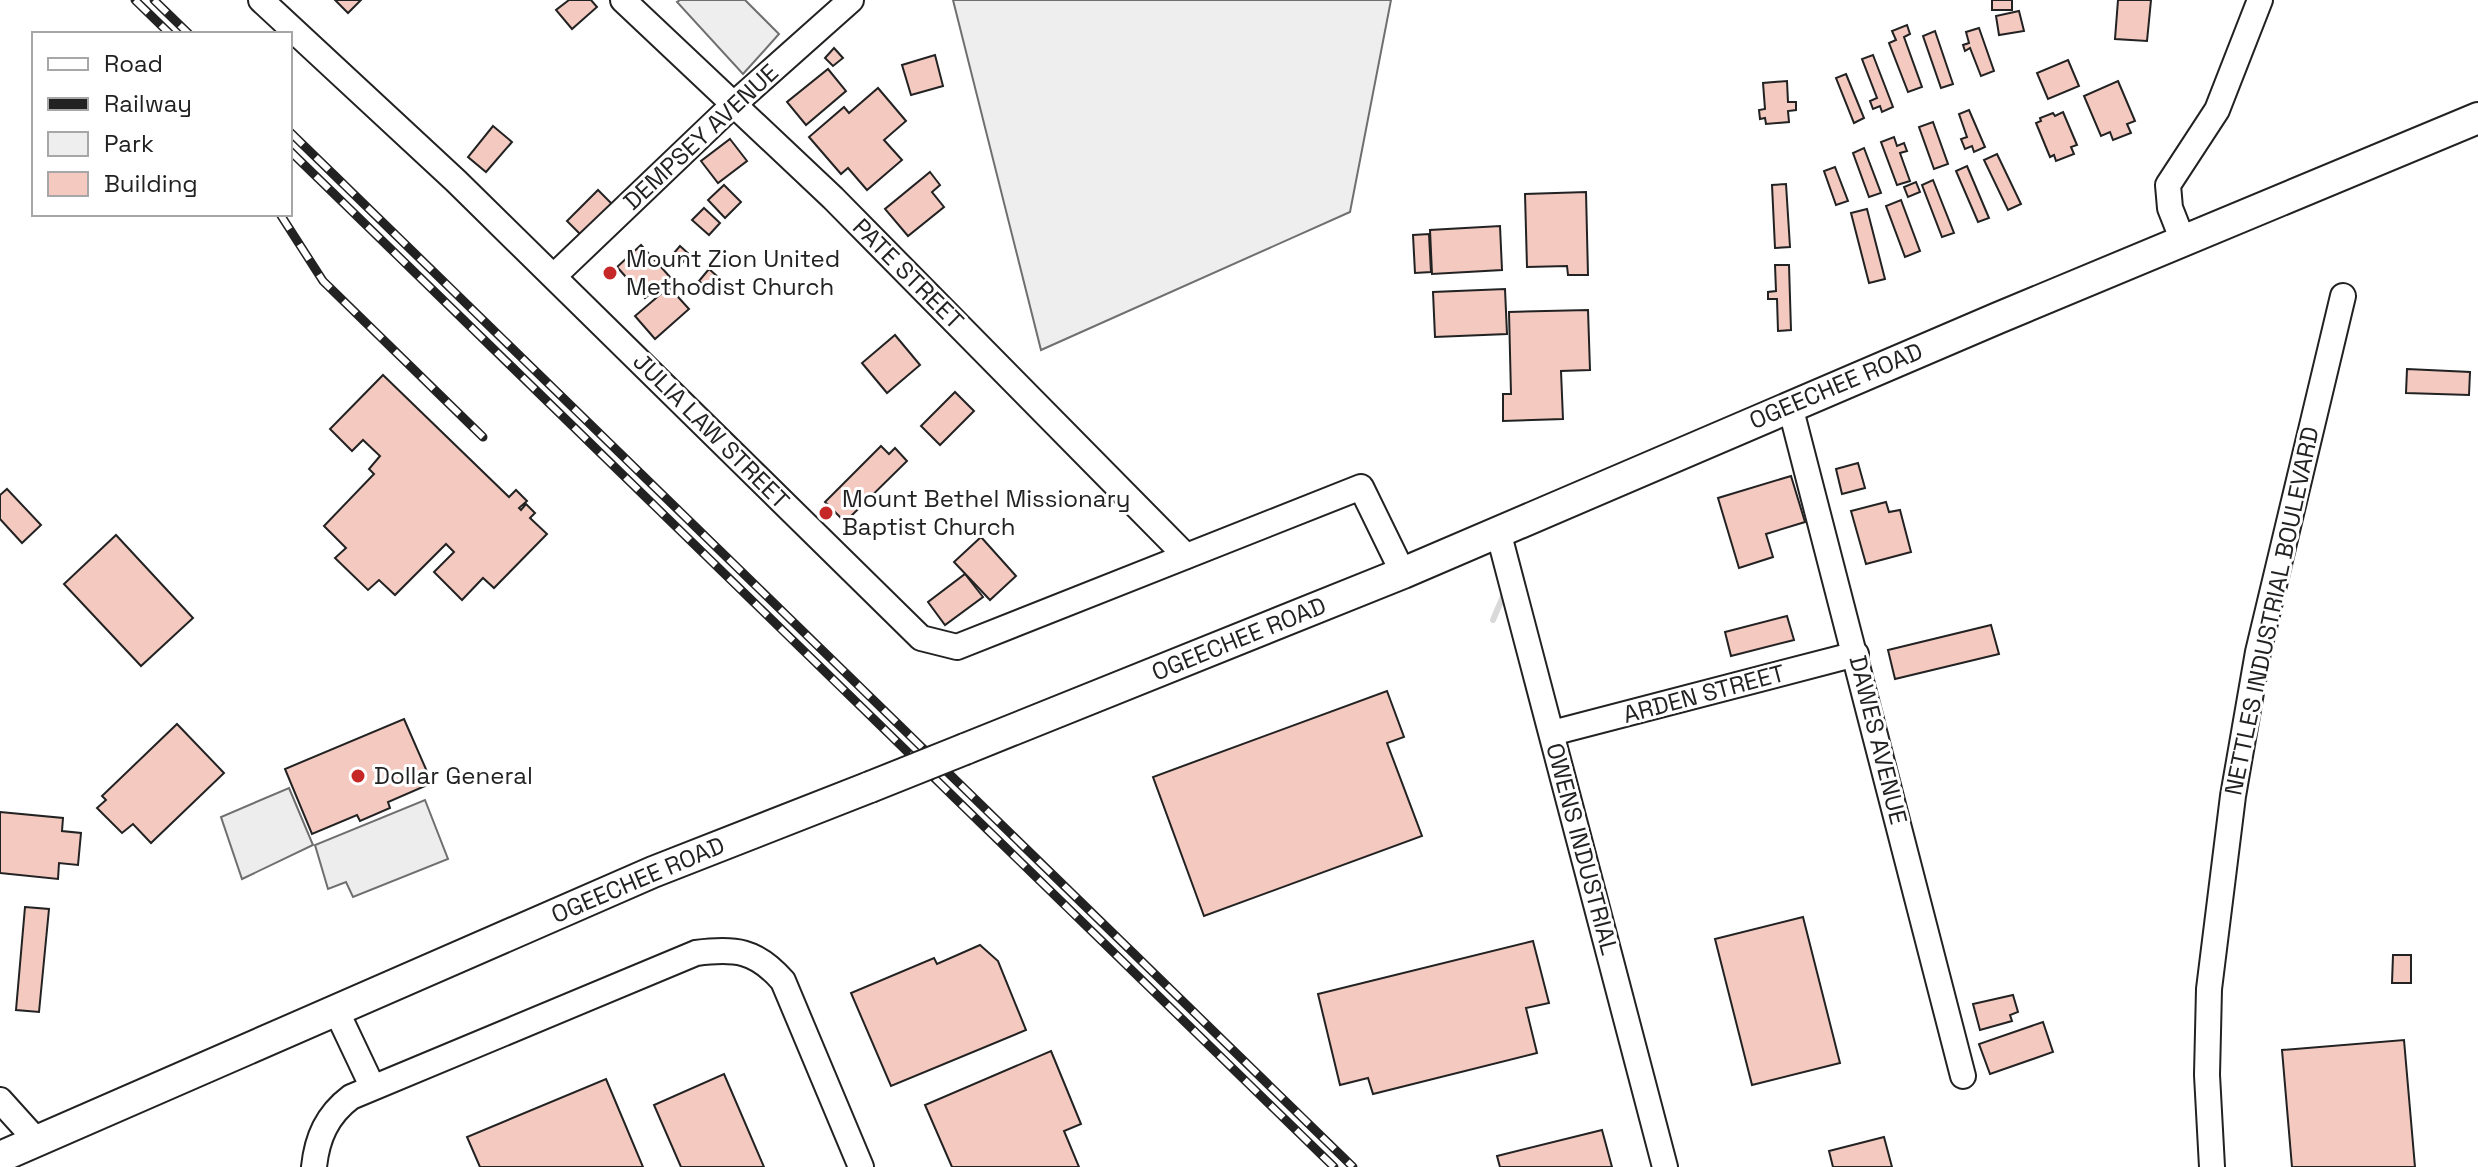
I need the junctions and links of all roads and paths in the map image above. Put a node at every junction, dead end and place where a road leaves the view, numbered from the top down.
1 (261, 0) edge
2 (623, 0) edge
3 (851, 0) edge
4 (2260, 0) edge
5 (733, 105) junction
6 (2478, 118) edge
7 (2183, 241) junction
8 (554, 276) junction
9 (2343, 296) dead end
10 (1790, 406) junction
11 (1498, 531) junction
12 (1186, 556) junction
13 (1403, 573) junction
14 (1856, 654) junction
15 (1552, 733) junction
16 (336, 1010) junction
17 (1963, 1076) dead end
18 (372, 1086) junction
19 (0, 1100) edge
20 (37, 1141) junction
21 (0, 1157) edge
22 (314, 1167) edge
23 (861, 1167) edge
24 (1665, 1167) edge
25 (2212, 1167) edge

1 - 8 street, JULIA LAW STREET
2 - 5 street, PATE STREET
3 - 5 street, DEMPSEY AVENUE
4 - 7 street
5 - 8 street, DEMPSEY AVENUE
5 - 12 street, PATE STREET
6 - 7 main road, OGEECHEE ROAD
7 - 10 main road, OGEECHEE ROAD
8 - 12 street, JULIA LAW STREET
9 - 25 street, NETTLES INDUSTRIAL BOULEVARD
10 - 11 main road, OGEECHEE ROAD
10 - 14 street, DAWES AVENUE
11 - 13 main road, OGEECHEE ROAD
11 - 15 street, OWENS INDUSTRIAL
12 - 13 street, JULIA LAW STREET
13 - 16 main road, OGEECHEE ROAD, bridge
14 - 15 street, ARDEN STREET
14 - 17 street, DAWES AVENUE
15 - 24 street, OWENS INDUSTRIAL
16 - 18 street
16 - 20 main road, OGEECHEE ROAD
18 - 22 street
18 - 23 street
19 - 20 street
20 - 21 main road, OGEECHEE ROAD

